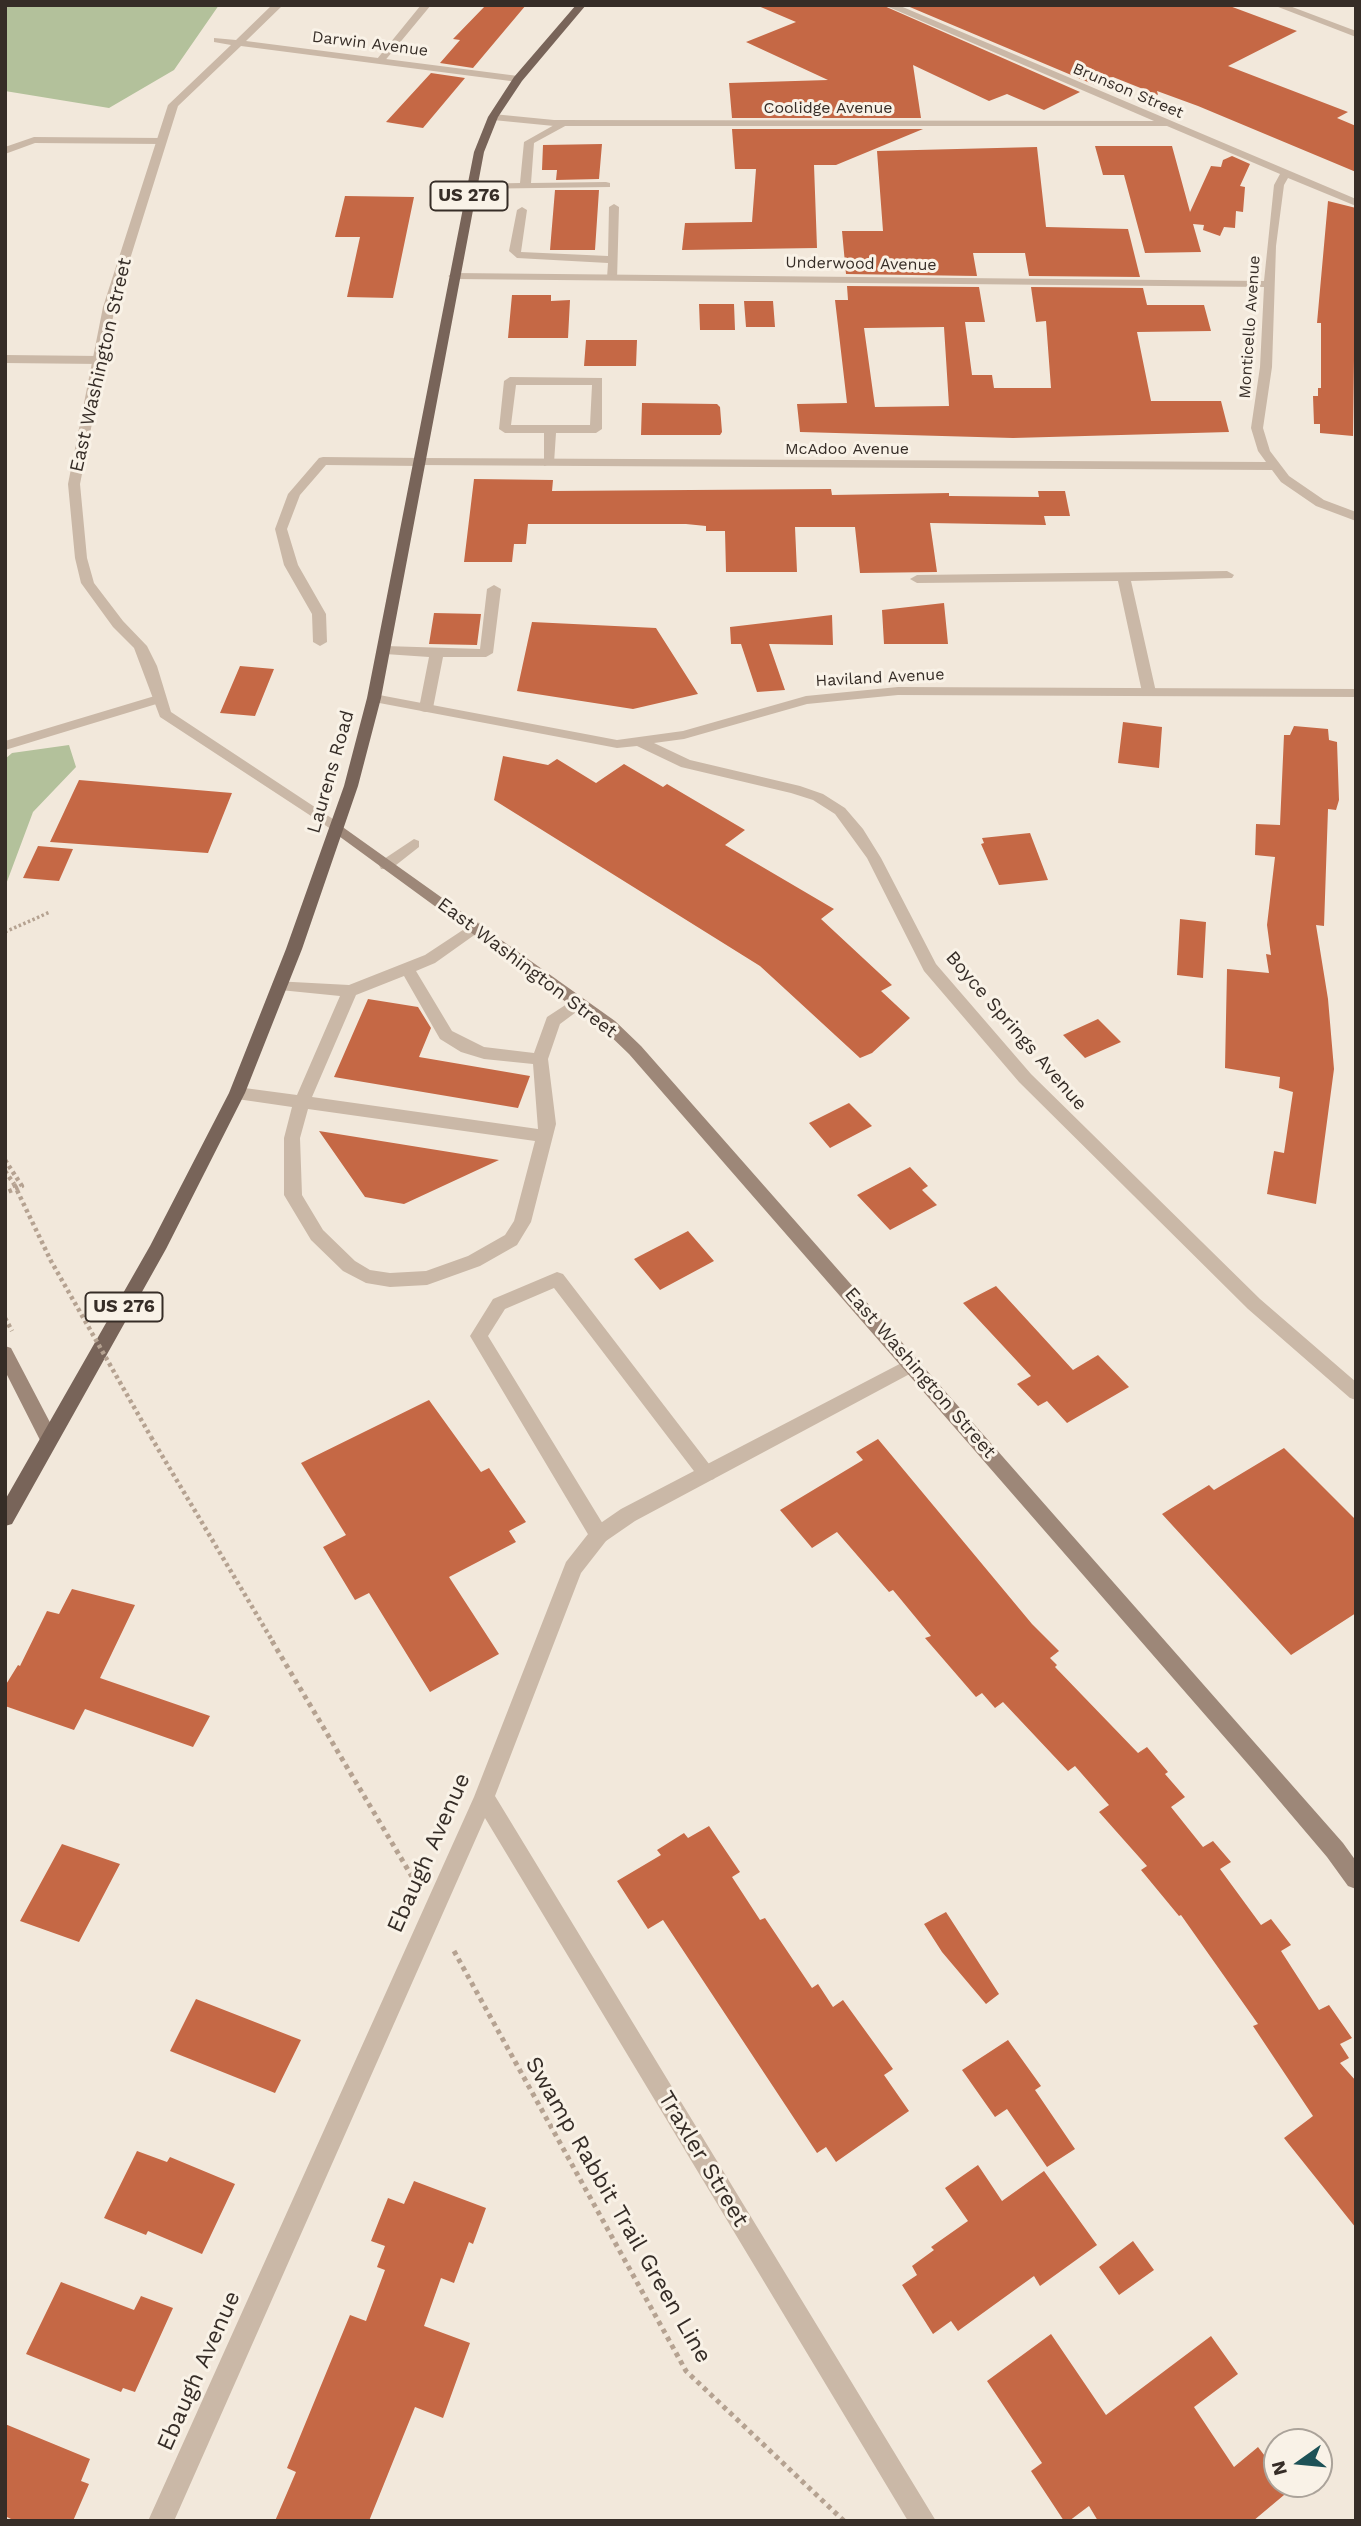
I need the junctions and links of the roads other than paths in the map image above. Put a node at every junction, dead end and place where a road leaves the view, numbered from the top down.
1 (278, 5) edge
2 (426, 5) edge
3 (581, 5) edge
4 (889, 5) edge
5 (1278, 5) edge
6 (1356, 34) edge
7 (217, 40) dead end
8 (239, 42) junction
9 (380, 61) junction
10 (518, 79) junction
11 (493, 117) junction
12 (563, 123) junction
13 (1164, 124) junction
14 (161, 141) junction
15 (5, 151) edge
16 (1285, 174) junction
17 (606, 184) dead end
18 (525, 186) junction
19 (471, 187) junction
20 (1356, 203) edge
21 (614, 207) dead end
22 (522, 211) dead end
23 (613, 260) junction
24 (454, 276) junction
25 (613, 278) junction
26 (1268, 284) junction
27 (5, 359) edge
28 (100, 360) junction
29 (550, 429) junction
30 (421, 462) junction
31 (548, 463) junction
32 (1273, 466) junction
33 (1356, 517) edge
34 (1227, 575) dead end
35 (1124, 577) junction
36 (917, 579) dead end
37 (494, 589) dead end
38 (320, 642) dead end
39 (385, 650) junction
40 (437, 653) junction
41 (1149, 692) junction
42 (1356, 693) edge
43 (374, 698) junction
44 (159, 699) junction
45 (426, 708) junction
46 (642, 743) junction
47 (5, 746) edge
48 (337, 828) junction
49 (414, 844) dead end
50 (386, 865) junction
51 (475, 927) junction
52 (407, 968) junction
53 (281, 985) junction
54 (350, 991) junction
55 (579, 1004) junction
56 (540, 1059) junction
57 (237, 1093) junction
58 (302, 1102) junction
59 (544, 1136) junction
60 (5, 1353) edge
61 (913, 1364) junction
62 (1356, 1393) edge
63 (48, 1437) junction
64 (707, 1473) junction
65 (5, 1518) edge
66 (599, 1535) junction
67 (484, 1797) junction
68 (1356, 1879) edge
69 (162, 2521) edge
70 (923, 2521) edge

1 - 8 street, East Washington Street
2 - 9 street
3 - 10 main road, Laurens Road / US 276
4 - 13 street, Brunson Street
5 - 6 street
7 - 8 street, Darwin Avenue
8 - 9 street, Darwin Avenue
8 - 14 street, East Washington Street
9 - 10 street, Darwin Avenue
10 - 11 main road, Laurens Road / US 276
11 - 12 street, Coolidge Avenue
11 - 19 main road, Laurens Road / US 276
12 - 13 street, Coolidge Avenue
12 - 18 street
13 - 16 street, Brunson Street
14 - 15 street
14 - 28 street, East Washington Street
16 - 20 street, Brunson Street
16 - 26 street, Monticello Avenue
17 - 18 street
18 - 19 street
19 - 24 main road, Laurens Road / US 276
21 - 23 street
22 - 23 street
23 - 25 street
24 - 25 street, Underwood Avenue
24 - 30 main road, Laurens Road / US 276
25 - 26 street, Underwood Avenue
26 - 32 street, Monticello Avenue
27 - 28 street
28 - 44 street, East Washington Street
29 - 29 street
29 - 31 street
30 - 31 street, McAdoo Avenue
30 - 38 street, McAdoo Avenue
30 - 39 main road, Laurens Road / US 276
31 - 32 street, McAdoo Avenue
32 - 33 street, Monticello Avenue
34 - 35 street
35 - 36 street
35 - 41 street
37 - 40 street
39 - 40 street
39 - 43 main road, Laurens Road / US 276
40 - 45 street
41 - 42 street, Haviland Avenue
41 - 46 street, Haviland Avenue
43 - 45 street, Haviland Avenue
43 - 48 main road, Laurens Road / US 276
44 - 47 street
44 - 48 street, East Washington Street
45 - 46 street, Haviland Avenue
46 - 62 street, Boyce Springs Avenue
48 - 50 street, East Washington Street
48 - 53 main road, Laurens Road / US 276
49 - 50 street
50 - 51 street, East Washington Street
51 - 52 street
51 - 55 street, East Washington Street
52 - 54 street
52 - 56 street
53 - 54 street
53 - 57 main road, Laurens Road / US 276
54 - 58 street
55 - 56 street
55 - 61 street, East Washington Street
56 - 59 street
57 - 58 street
57 - 63 main road, Laurens Road / US 276
58 - 59 street
58 - 59 street
60 - 63 street
61 - 64 street, Ebaugh Avenue
61 - 68 street, East Washington Street
63 - 65 main road, Laurens Road / US 276
64 - 66 street, Ebaugh Avenue
64 - 66 street
66 - 67 street, Ebaugh Avenue
67 - 69 street, Ebaugh Avenue
67 - 70 street, Traxler Street

